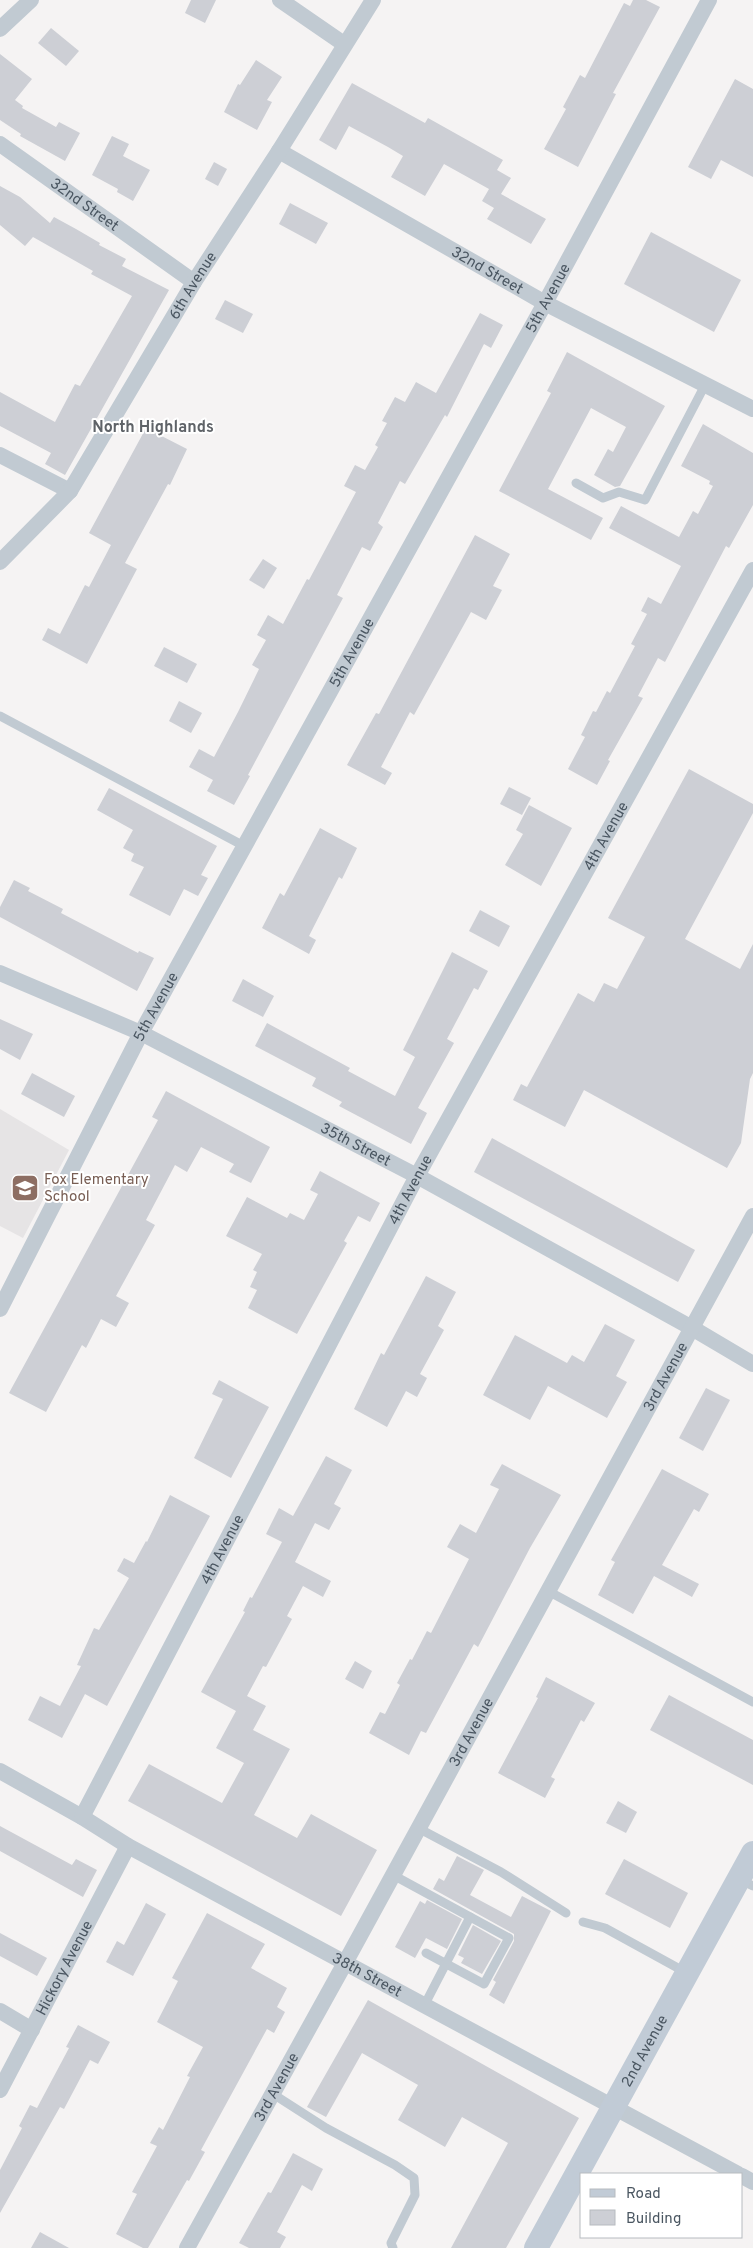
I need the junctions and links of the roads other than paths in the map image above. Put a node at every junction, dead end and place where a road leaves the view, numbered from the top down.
1 (31, 0) edge
2 (280, 0) edge
3 (373, 0) edge
4 (709, 0) edge
5 (0, 28) edge
6 (344, 44) junction
7 (0, 144) edge
8 (279, 151) junction
9 (194, 282) junction
10 (545, 303) junction
11 (705, 385) junction
12 (753, 409) edge
13 (0, 455) edge
14 (576, 483) dead end
15 (70, 491) junction
16 (0, 562) edge
17 (753, 570) edge
18 (0, 716) edge
19 (244, 846) junction
20 (0, 974) edge
21 (141, 1032) junction
22 (417, 1176) junction
23 (753, 1216) edge
24 (0, 1309) edge
25 (692, 1328) junction
26 (753, 1364) edge
27 (548, 1591) junction
28 (753, 1702) edge
29 (0, 1771) edge
30 (82, 1817) junction
31 (418, 1828) junction
32 (128, 1846) junction
33 (753, 1853) edge
34 (393, 1875) junction
35 (746, 1883) edge
36 (566, 1913) dead end
37 (470, 1917) junction
38 (583, 1922) dead end
39 (426, 1954) dead end
40 (345, 1963) junction
41 (446, 1964) junction
42 (687, 1973) junction
43 (424, 2006) junction
44 (0, 2011) edge
45 (32, 2030) junction
46 (0, 2090) edge
47 (272, 2094) junction
48 (614, 2107) junction
49 (736, 2173) edge
50 (187, 2248) edge
51 (393, 2248) edge
52 (536, 2248) edge

1 - 5 street
2 - 6 street
3 - 6 street, 6th Avenue
4 - 10 street, 5th Avenue
6 - 8 street, 6th Avenue
7 - 9 street, 32nd Street
8 - 9 street, 6th Avenue
8 - 10 street, 32nd Street
9 - 15 street, 6th Avenue
10 - 11 street, 32nd Street
10 - 19 street, 5th Avenue
11 - 12 street, 32nd Street
11 - 14 lane
13 - 15 street
15 - 16 street, 6th Avenue
17 - 22 street, 4th Avenue
18 - 19 lane
19 - 21 street, 5th Avenue
20 - 21 street, 35th Street
21 - 22 street, 35th Street
21 - 24 street, 5th Avenue
22 - 25 street, 35th Street
22 - 30 street, 4th Avenue
23 - 25 street, 3rd Avenue
25 - 26 street, 35th Street
25 - 27 street, 3rd Avenue
27 - 28 lane
27 - 31 street, 3rd Avenue
29 - 30 street, 38th Street
30 - 32 street, 38th Street
31 - 34 street, 3rd Avenue
31 - 36 lane
32 - 40 street, 38th Street
32 - 45 street, Hickory Avenue
33 - 35 main road, 2nd Avenue
34 - 37 lane
34 - 40 street, 3rd Avenue
35 - 42 main road, 2nd Avenue
37 - 41 lane
37 - 41 lane
38 - 42 lane
39 - 41 lane
40 - 43 street, 38th Street
40 - 47 street, 3rd Avenue
41 - 43 lane
42 - 48 main road, 2nd Avenue
43 - 48 street, 38th Street
44 - 45 street
45 - 46 street, Hickory Avenue
47 - 50 street, 3rd Avenue
47 - 51 lane
48 - 49 street, 38th Street
48 - 52 main road, 2nd Avenue

